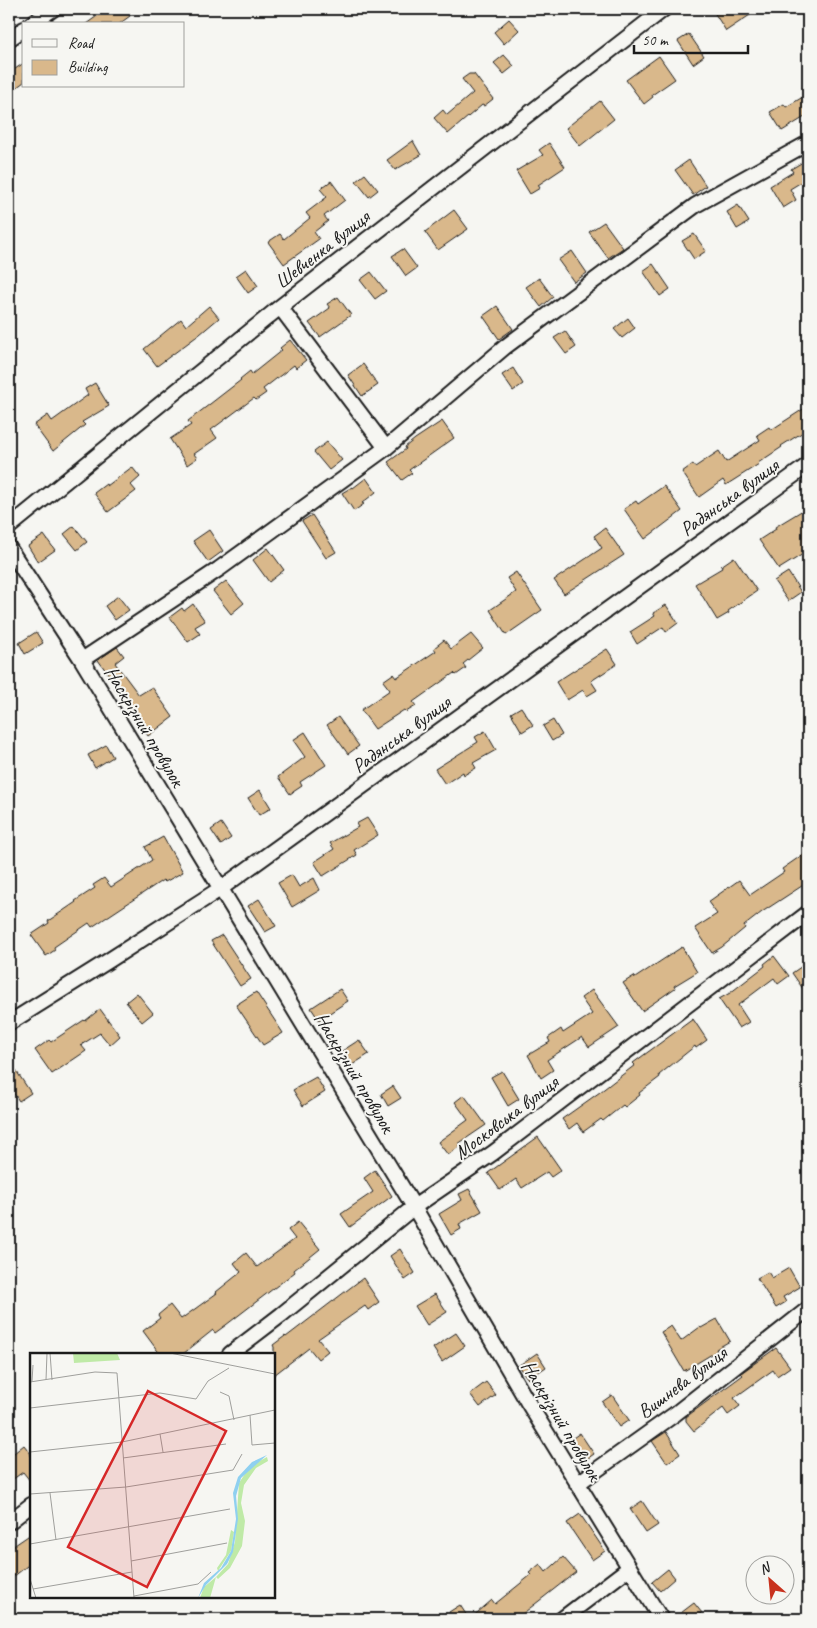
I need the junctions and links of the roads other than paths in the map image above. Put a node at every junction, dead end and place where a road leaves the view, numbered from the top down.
1 (53, 9) edge
2 (664, 9) edge
3 (34, 22) edge
4 (22, 30) edge
5 (9, 39) edge
6 (808, 143) edge
7 (280, 307) junction
8 (386, 448) junction
9 (808, 465) edge
10 (9, 527) edge
11 (9, 548) edge
12 (82, 660) junction
13 (220, 889) junction
14 (808, 913) edge
15 (9, 1023) edge
16 (414, 1207) junction
17 (808, 1309) edge
18 (231, 1353) edge
19 (577, 1484) junction
20 (30, 1507) edge
21 (9, 1522) edge
22 (629, 1568) junction
23 (562, 1619) edge
24 (661, 1619) edge

1 - 3 street
2 - 7 street, Шевченка вулиця
4 - 5 street
6 - 8 street
7 - 8 street
7 - 10 street, Шевченка вулиця
8 - 12 street
9 - 13 street, Радянська вулиця
11 - 12 street, Наскрізний провулок
12 - 13 street, Наскрізний провулок
13 - 15 street, Радянська вулиця
13 - 16 street, Наскрізний провулок
14 - 16 street, Московська вулиця
16 - 18 street, Московська вулиця
16 - 19 street, Наскрізний провулок
17 - 19 street, Вишнева вулиця
19 - 22 street, Наскрізний провулок
20 - 21 street
22 - 23 street
22 - 24 street, Наскрізний провулок

